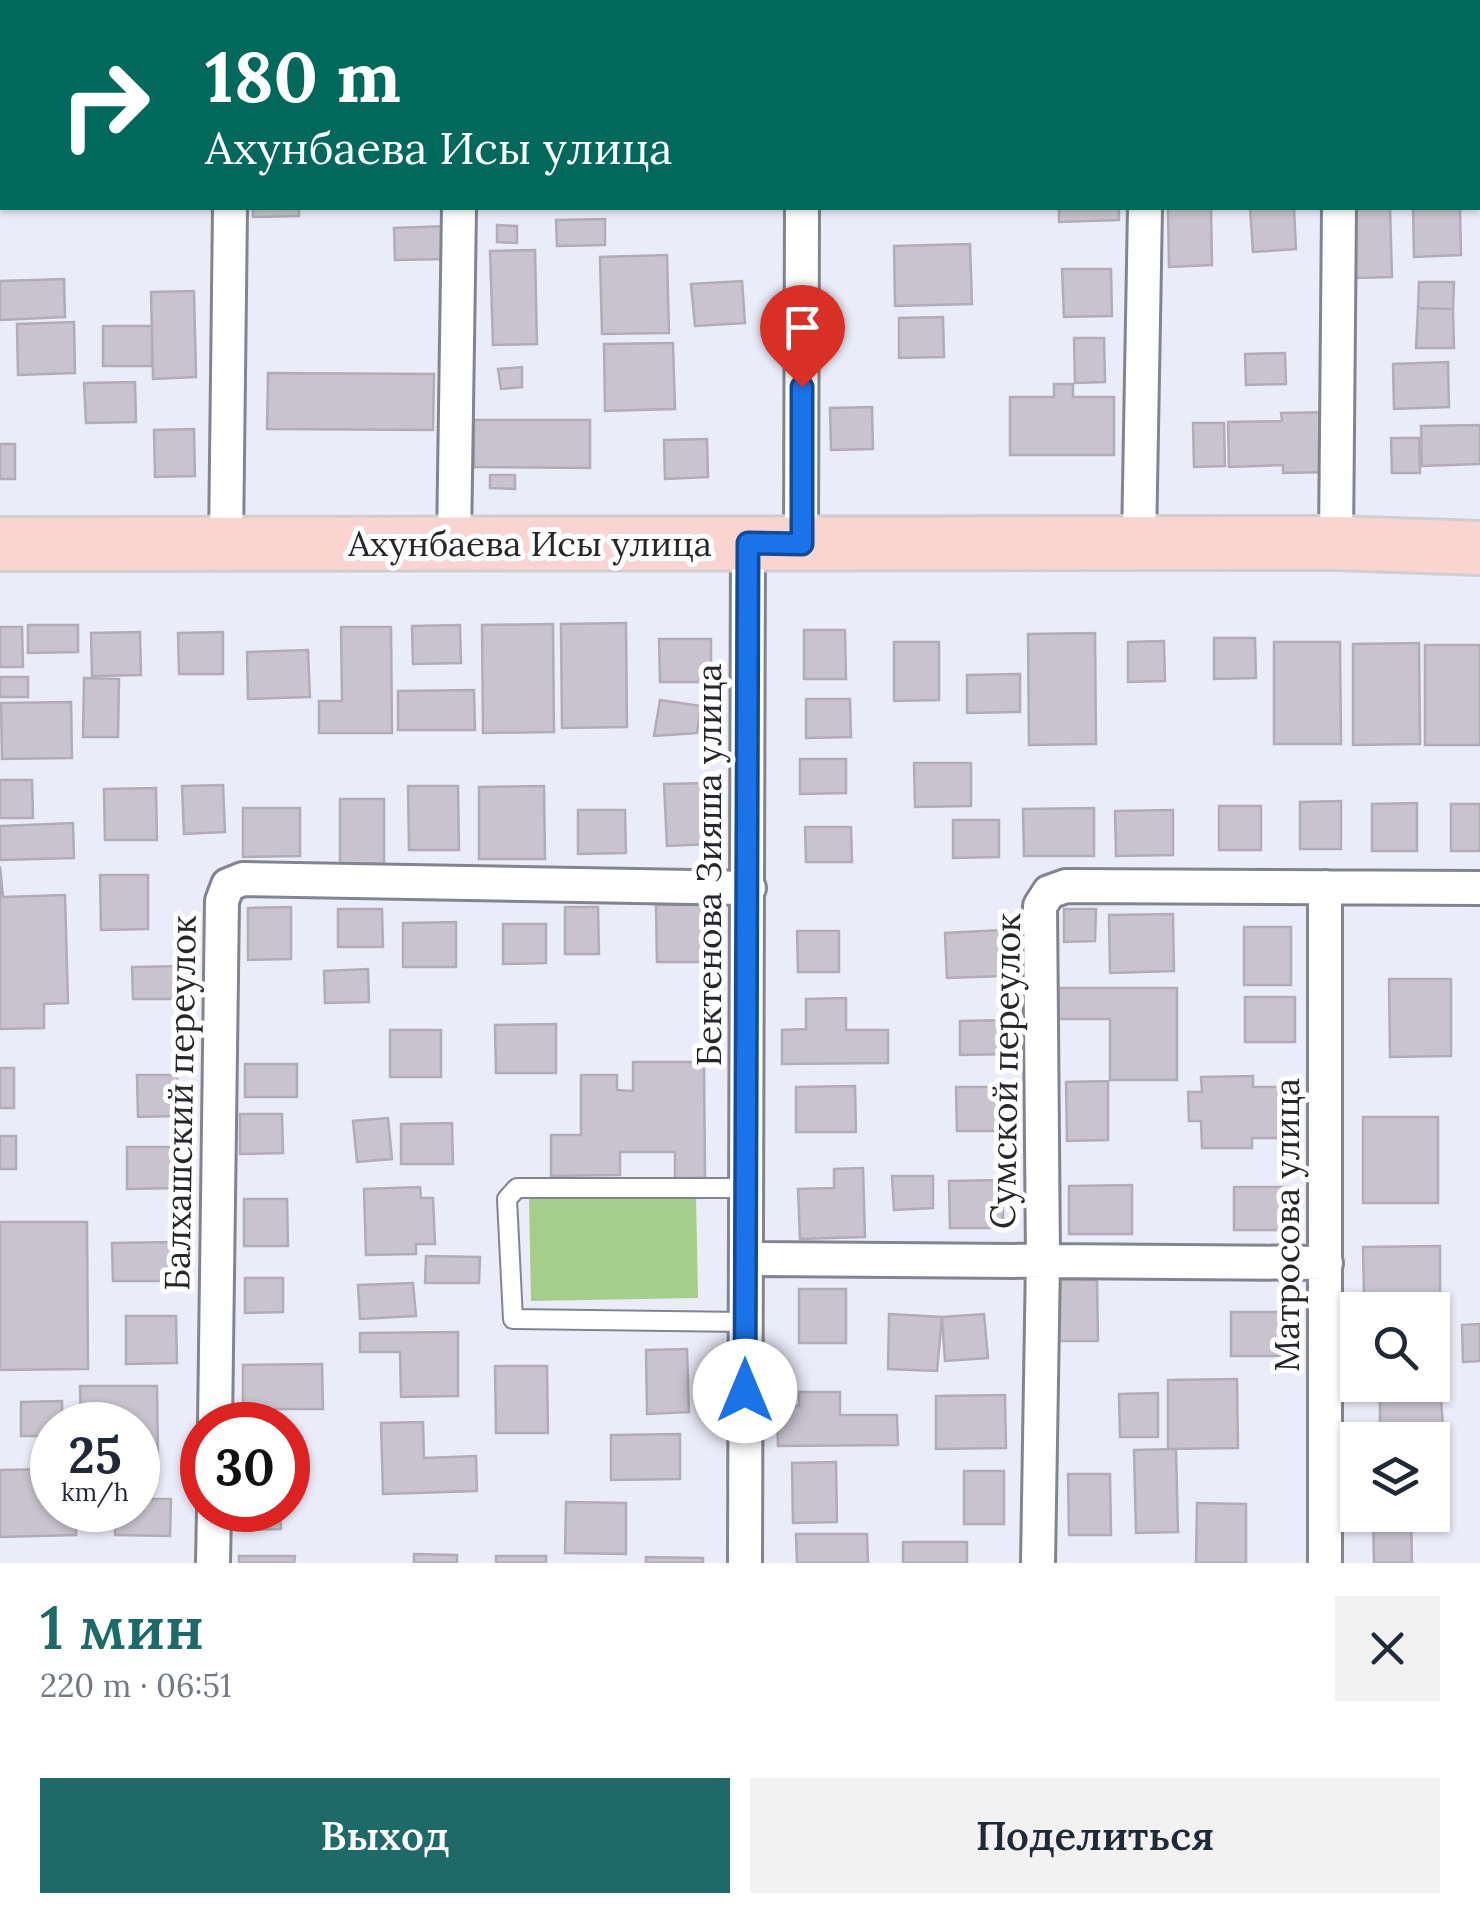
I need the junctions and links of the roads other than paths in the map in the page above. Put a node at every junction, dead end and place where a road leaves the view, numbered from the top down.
1 (230, 210) edge
2 (459, 210) edge
3 (802, 210) edge
4 (1144, 210) edge
5 (1339, 210) edge
6 (454, 543) junction
7 (748, 543) junction
8 (1336, 543) junction
9 (0, 544) edge
10 (226, 544) junction
11 (802, 544) junction
12 (1139, 544) junction
13 (1480, 548) edge
14 (1326, 887) junction
15 (749, 888) junction
16 (1480, 888) edge
17 (746, 1188) junction
18 (746, 1259) junction
19 (1043, 1260) junction
20 (1326, 1263) junction
21 (745, 1322) junction
22 (215, 1402) edge
23 (214, 1532) edge
24 (213, 1563) edge
25 (745, 1563) edge
26 (1038, 1563) edge
27 (1324, 1563) edge

1 - 10 street
2 - 6 street
3 - 11 street
4 - 12 street
5 - 8 street
6 - 7 main road, Ахунбаева Исы улица
6 - 10 main road, Ахунбаева Исы улица
7 - 11 main road, Ахунбаева Исы улица
7 - 15 street, Бектенова Зияша улица
8 - 12 main road, Ахунбаева Исы улица
8 - 13 main road, Ахунбаева Исы улица
9 - 10 main road, Ахунбаева Исы улица
11 - 12 main road, Ахунбаева Исы улица
14 - 16 street, Сумской переулок
14 - 19 street, Сумской переулок
14 - 20 street, Матросова улица
15 - 17 street, Бектенова Зияша улица
15 - 22 street, Балхашский переулок
17 - 18 street, Бектенова Зияша улица
17 - 21 lane
18 - 19 street
18 - 21 street, Бектенова Зияша улица
19 - 20 street
19 - 26 street, Сумской переулок
20 - 27 street, Матросова улица
21 - 25 street, Бектенова Зияша улица
23 - 24 street

